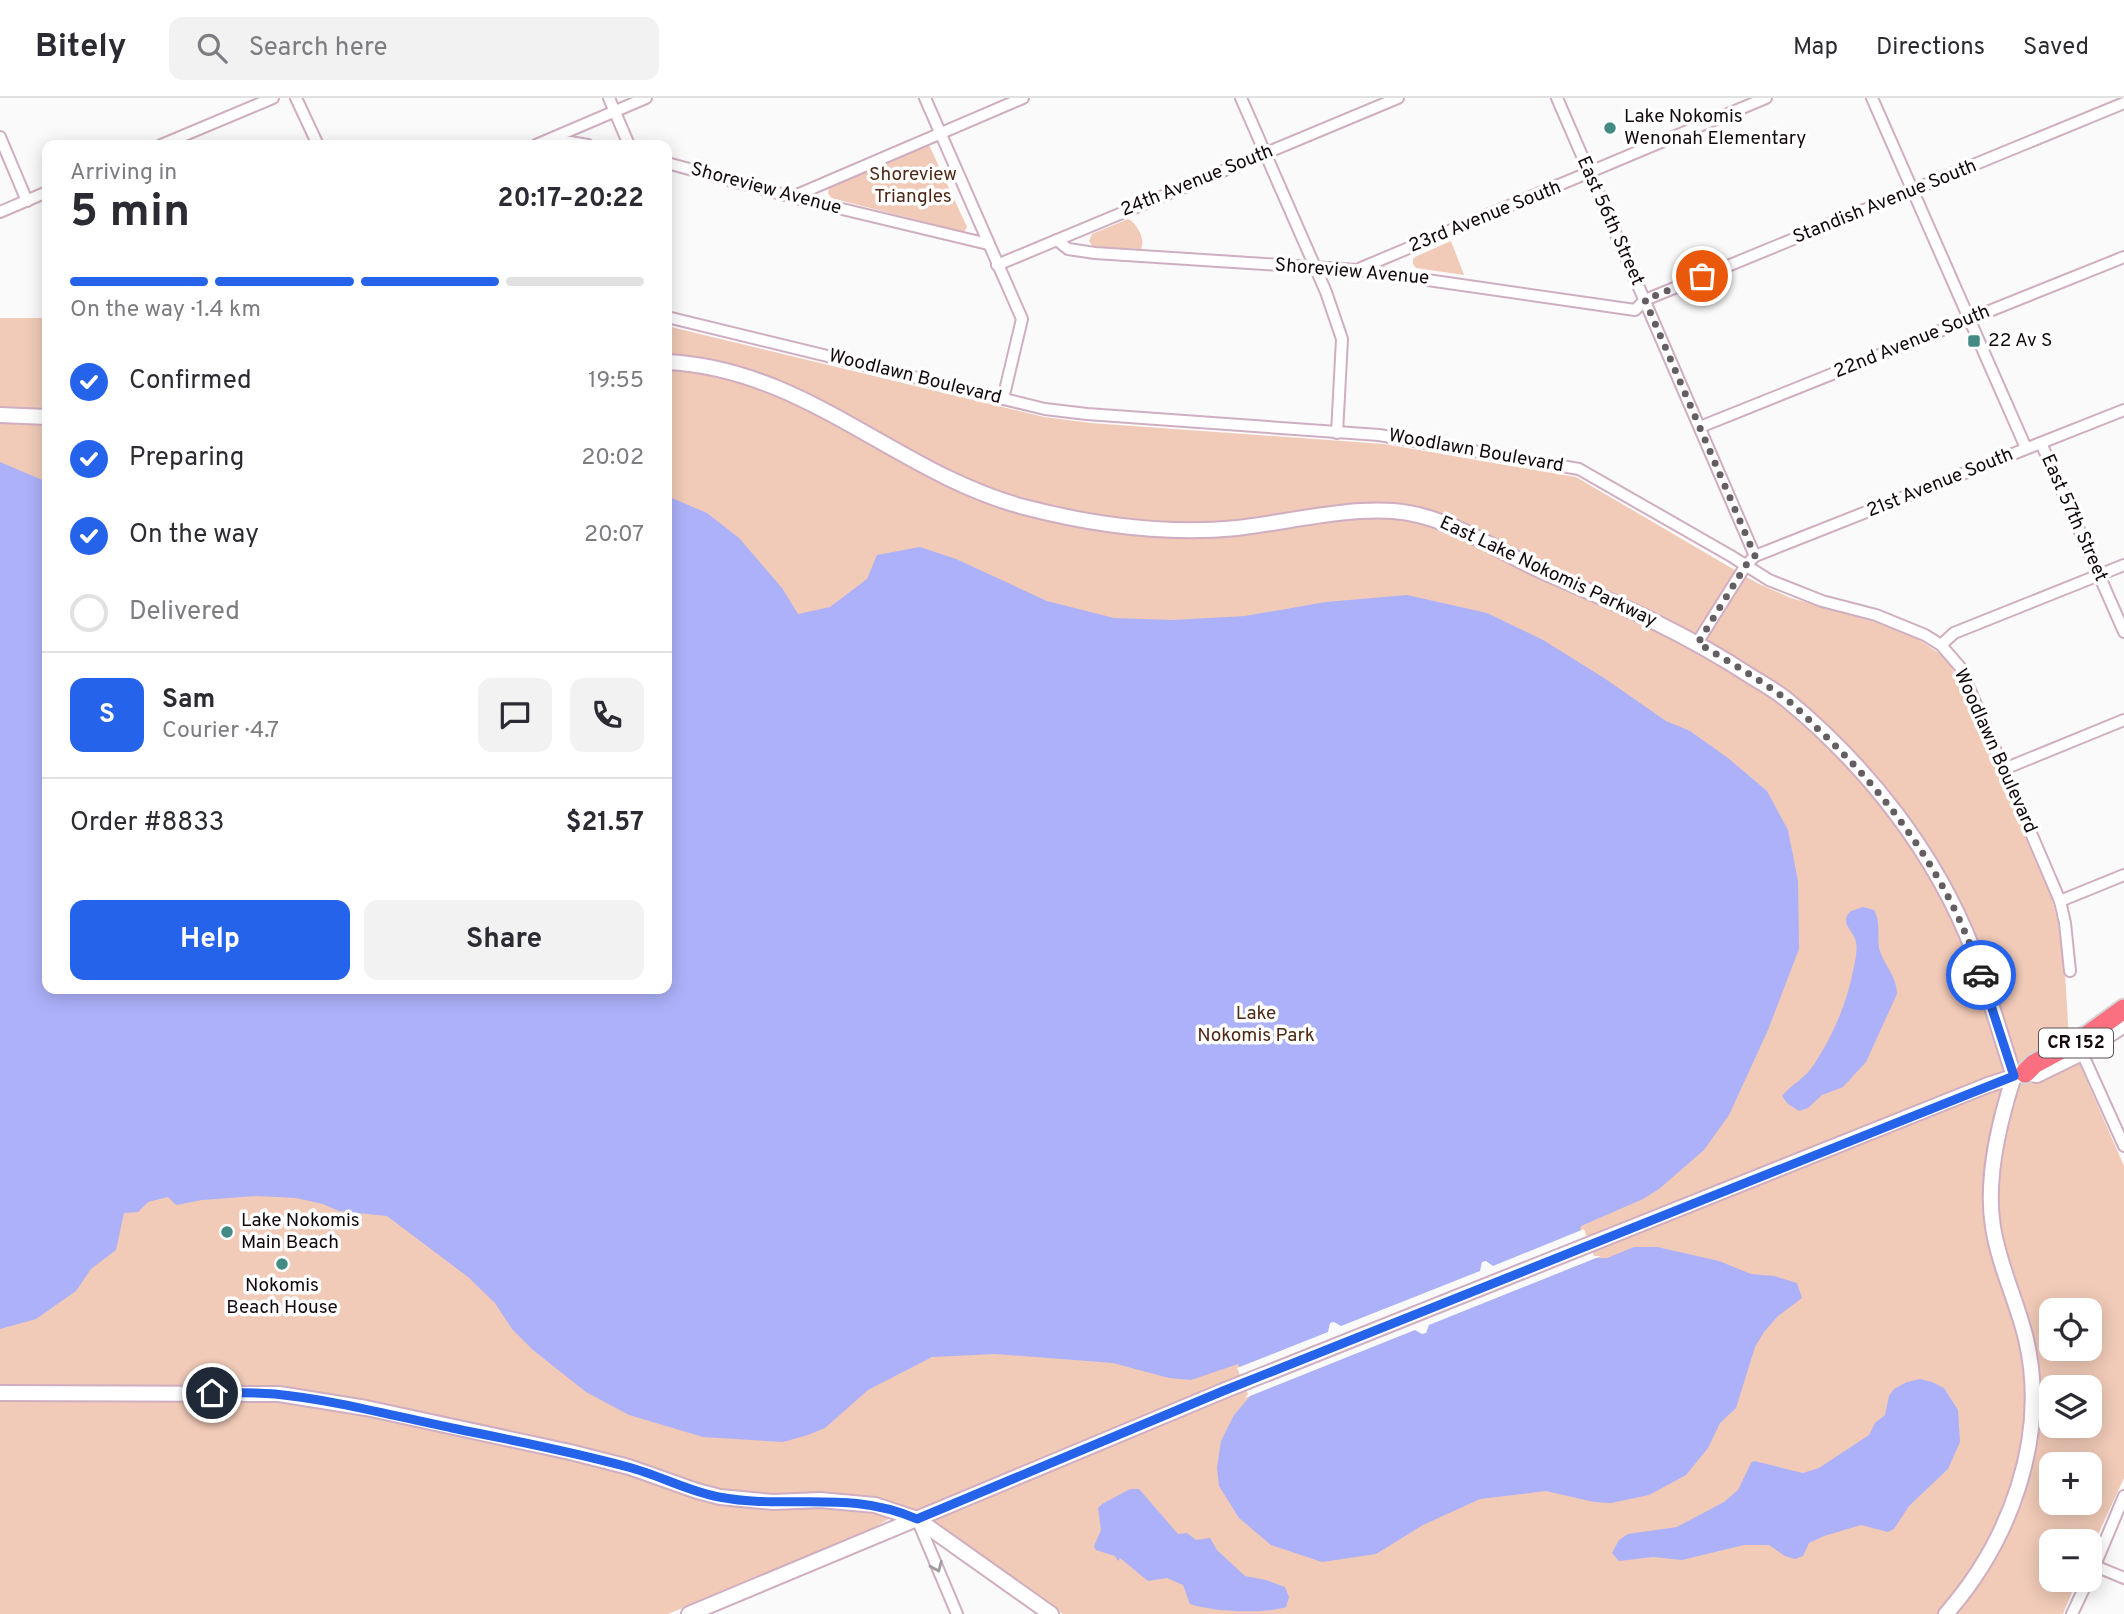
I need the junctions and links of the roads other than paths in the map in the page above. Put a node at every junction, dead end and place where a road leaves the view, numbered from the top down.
1 (273, 98) edge
2 (296, 98) edge
3 (609, 98) edge
4 (646, 98) edge
5 (925, 98) edge
6 (1023, 98) edge
7 (1241, 98) edge
8 (1398, 98) edge
9 (1557, 98) edge
10 (1766, 98) edge
11 (1872, 98) edge
12 (2124, 103) edge
13 (614, 111) junction
14 (939, 133) junction
15 (0, 137) edge
16 (173, 140) edge
17 (316, 140) edge
18 (548, 140) edge
19 (627, 140) edge
20 (1264, 153) junction
21 (672, 164) edge
22 (1589, 173) junction
23 (1912, 190) junction
24 (42, 194) edge
25 (792, 197) junction
26 (27, 201) junction
27 (0, 212) edge
28 (1057, 240) junction
29 (988, 244) junction
30 (2124, 257) edge
31 (997, 265) junction
32 (1314, 267) junction
33 (1359, 270) junction
34 (1645, 300) junction
35 (672, 318) edge
36 (1969, 319) junction
37 (672, 363) edge
38 (1003, 399) junction
39 (2124, 410) edge
40 (0, 415) edge
41 (42, 417) edge
42 (1700, 427) junction
43 (1337, 433) junction
44 (2041, 443) junction
45 (2026, 449) junction
46 (1755, 556) junction
47 (1746, 565) junction
48 (2124, 565) edge
49 (2099, 575) junction
50 (2124, 632) edge
51 (1698, 643) junction
52 (1941, 645) junction
53 (2124, 720) edge
54 (2004, 769) junction
55 (2124, 875) edge
56 (2060, 901) junction
57 (2070, 971) dead end
58 (2124, 1009) edge
59 (2124, 1025) edge
60 (2082, 1053) junction
61 (2019, 1074) junction
62 (2124, 1146) edge
63 (0, 1393) edge
64 (2124, 1496) edge
65 (917, 1519) junction
66 (2102, 1549) edge
67 (2102, 1569) edge
68 (2124, 1578) edge
69 (2082, 1592) edge
70 (689, 1614) edge
71 (957, 1614) edge
72 (1051, 1614) edge
73 (1946, 1614) edge
74 (2072, 1614) edge

1 - 16 street
2 - 17 street
3 - 13 street
4 - 13 street
5 - 14 street
6 - 14 street
7 - 20 street
8 - 20 street, 24th Avenue South
9 - 22 street, East 56th Street
10 - 22 street, 23rd Avenue South
11 - 23 street, East 57th Street
12 - 23 street, Standish Avenue South
13 - 18 street
13 - 19 street
14 - 25 street
14 - 29 street
15 - 26 street
20 - 28 street, 24th Avenue South
20 - 32 street
21 - 25 street, Shoreview Avenue
22 - 33 street, 23rd Avenue South
22 - 34 street, East 56th Street
23 - 34 street, Standish Avenue South
23 - 36 street, East 57th Street
24 - 26 street
25 - 29 street, Shoreview Avenue
26 - 27 street
28 - 31 street, 24th Avenue South
28 - 32 street, Shoreview Avenue
29 - 31 street
30 - 36 street, 22nd Avenue South
31 - 38 street
32 - 33 street, Shoreview Avenue
32 - 43 street
33 - 34 street, Shoreview Avenue
34 - 42 street, East 56th Street
35 - 38 street, Woodlawn Boulevard
36 - 42 street, 22nd Avenue South
36 - 45 street, East 57th Street
37 - 51 street, East Lake Nokomis Parkway
38 - 43 street, Woodlawn Boulevard
39 - 44 street, 21st Avenue South
40 - 41 street
42 - 46 street, East 56th Street
43 - 47 street, Woodlawn Boulevard
44 - 45 street, 21st Avenue South
44 - 49 street, East 57th Street
45 - 46 street, 21st Avenue South
46 - 47 street
47 - 51 street
47 - 52 street, Woodlawn Boulevard
48 - 49 street
49 - 50 street, East 57th Street
49 - 52 street
51 - 61 street, East Lake Nokomis Parkway
52 - 54 street, Woodlawn Boulevard
53 - 54 street
54 - 56 street, Woodlawn Boulevard
55 - 56 street
56 - 57 street, Woodlawn Boulevard
58 - 61 highway, CR 152
59 - 60 street, CR 152
60 - 61 street, CR 152
60 - 62 street
61 - 65 street, CR 152
61 - 73 street
63 - 65 street
64 - 66 street
65 - 70 street, CR 152
65 -> 71 street
65 - 72 street
67 - 68 street
69 - 74 street

